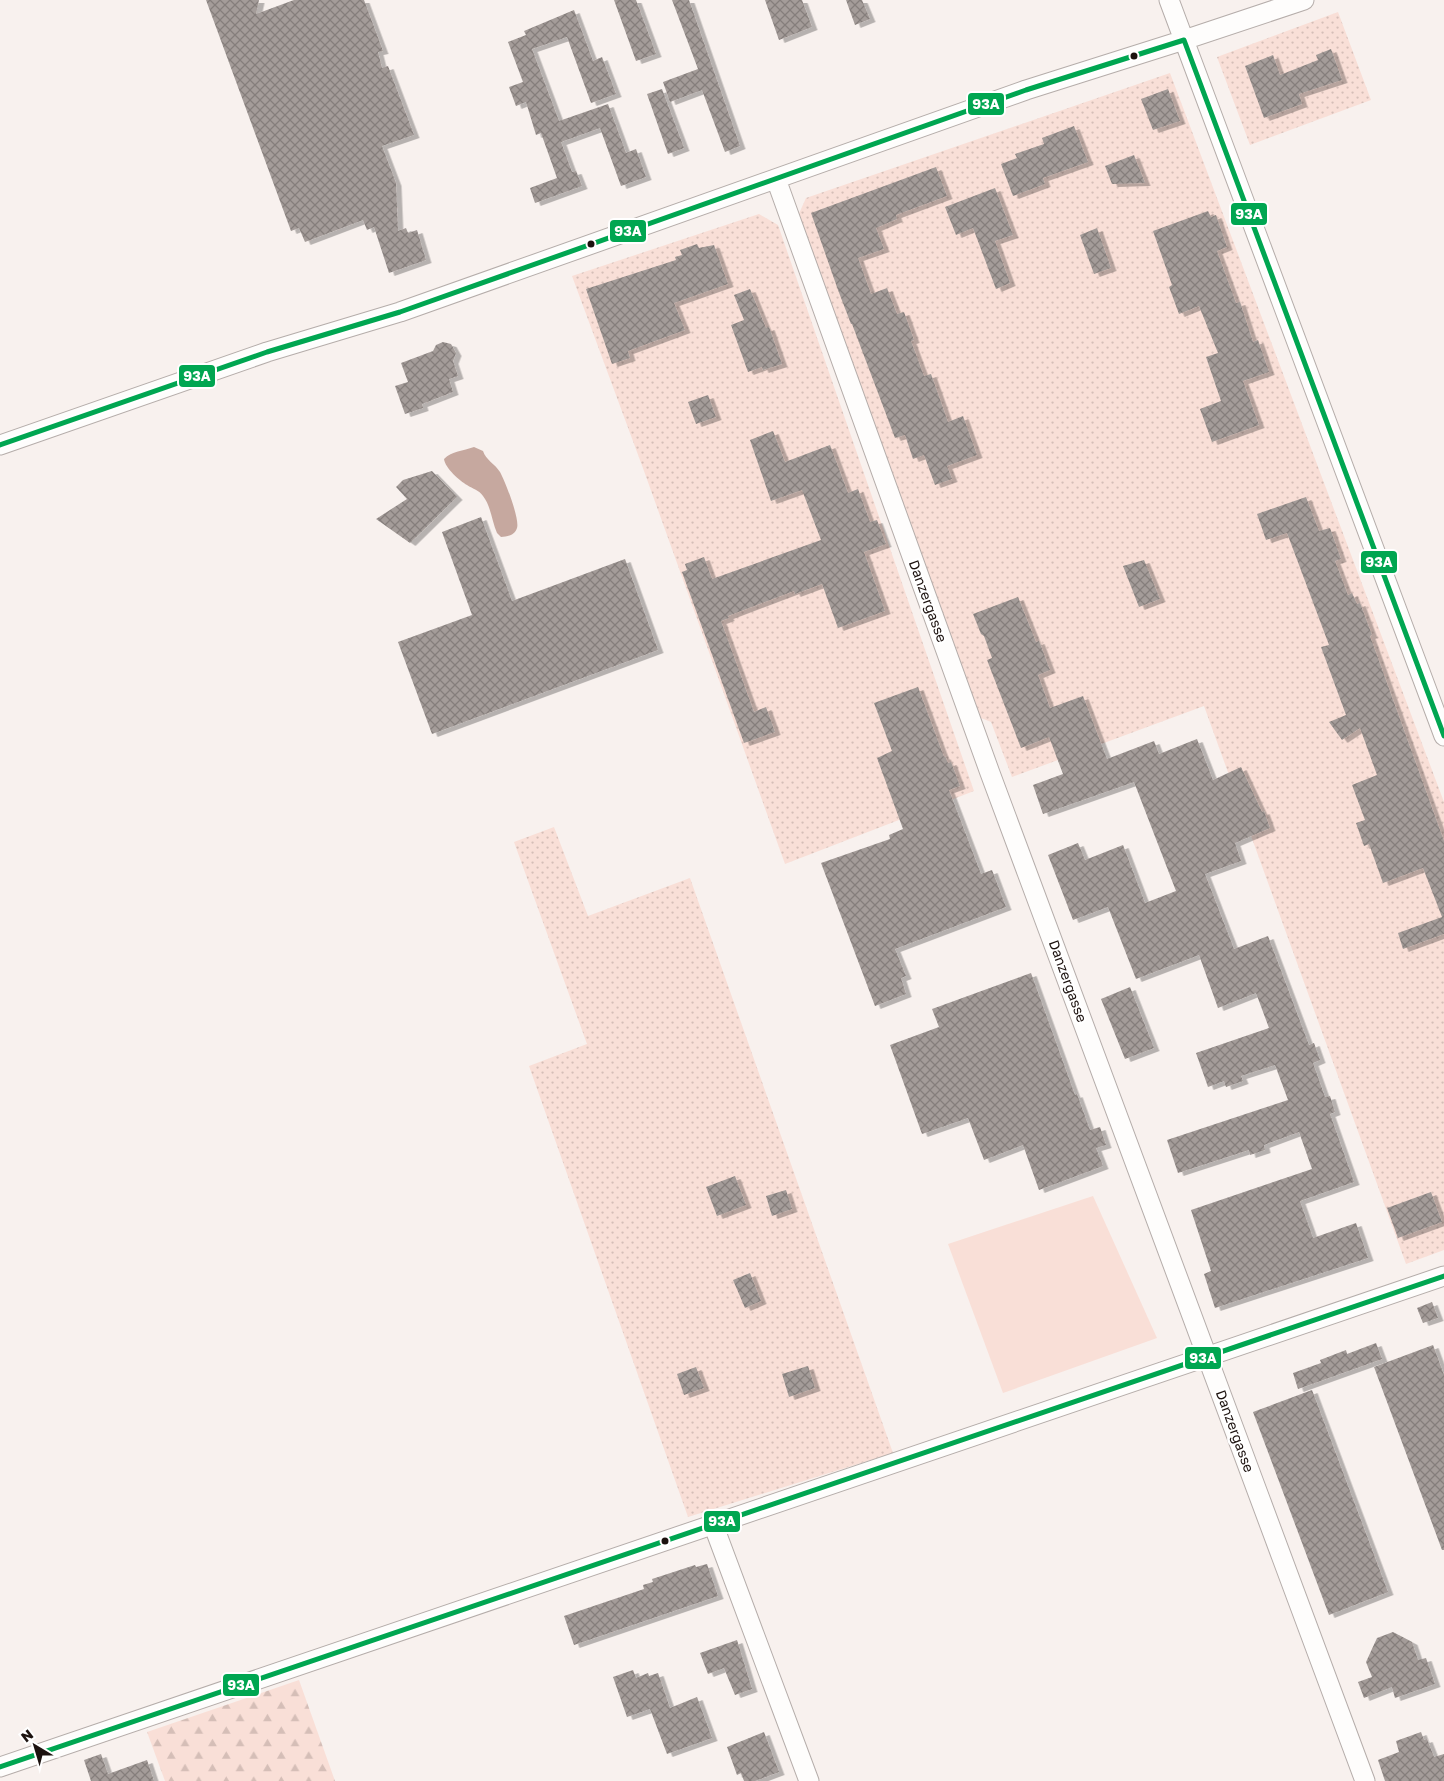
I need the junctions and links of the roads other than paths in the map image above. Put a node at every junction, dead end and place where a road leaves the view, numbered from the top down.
1 (1169, 0) edge
2 (1304, 0) edge
3 (1184, 40) junction
4 (776, 179) junction
5 (0, 445) edge
6 (1444, 736) edge
7 (1444, 1276) edge
8 (1208, 1356) junction
9 (713, 1524) junction
10 (0, 1767) edge
11 (809, 1781) edge
12 (1365, 1781) edge

1 - 3 street
2 - 3 street
3 - 4 street
3 - 6 street
4 - 5 street
4 - 8 street, Danzergasse
7 - 8 street
8 - 9 street
8 - 12 street, Danzergasse
9 - 10 street
9 - 11 street

